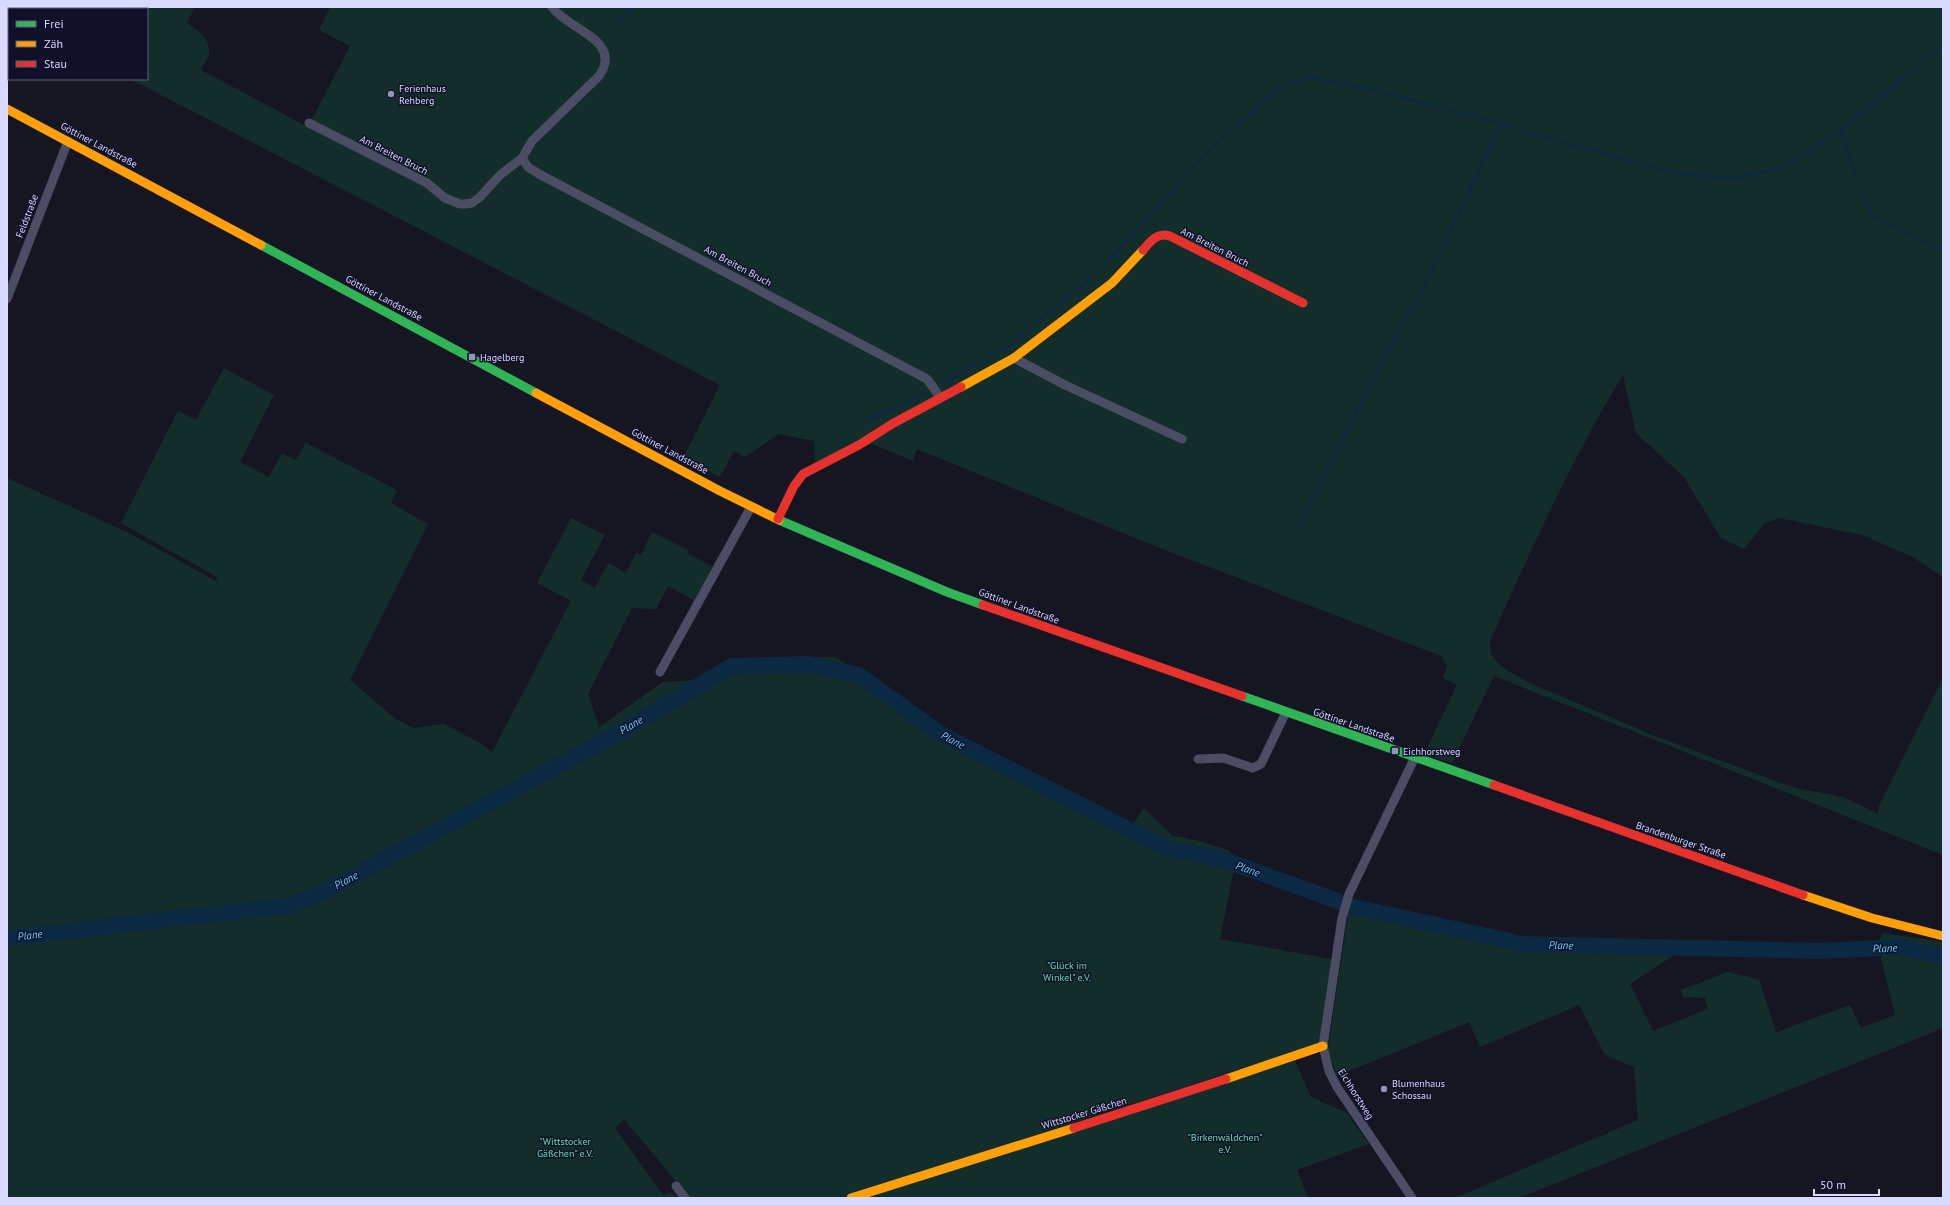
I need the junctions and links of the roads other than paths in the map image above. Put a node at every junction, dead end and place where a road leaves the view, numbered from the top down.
1 (552, 7) edge
2 (7, 109) edge
3 (309, 123) dead end
4 (68, 141) junction
5 (522, 158) junction
6 (7, 299) edge
7 (1303, 303) dead end
8 (1014, 358) junction
9 (940, 397) junction
10 (1182, 439) dead end
11 (751, 507) junction
12 (778, 519) junction
13 (660, 672) dead end
14 (1286, 712) junction
15 (1415, 757) junction
16 (1198, 759) dead end
17 (1943, 936) edge
18 (1323, 1046) junction
19 (676, 1186) dead end
20 (685, 1198) edge
21 (851, 1198) edge
22 (1412, 1198) edge

1 - 5 street, Am Breiten Bruch
2 - 4 street, Göttiner Landstraße
3 - 5 street, Am Breiten Bruch
4 - 6 street, Feldstraße
4 - 11 street, Göttiner Landstraße
5 - 9 street, Am Breiten Bruch
7 - 8 street, Am Breiten Bruch
8 - 9 street, Am Breiten Bruch
8 - 10 street
9 - 12 street, Am Breiten Bruch
11 - 12 street, Göttiner Landstraße
11 - 13 street
12 - 14 street, Göttiner Landstraße
14 - 15 street, Göttiner Landstraße
14 - 16 street
15 - 17 street, Brandenburger Straße
15 - 18 street, Eichhorstweg
18 - 21 street, Wittstocker Gäßchen
18 - 22 street, Eichhorstweg
19 - 20 street

